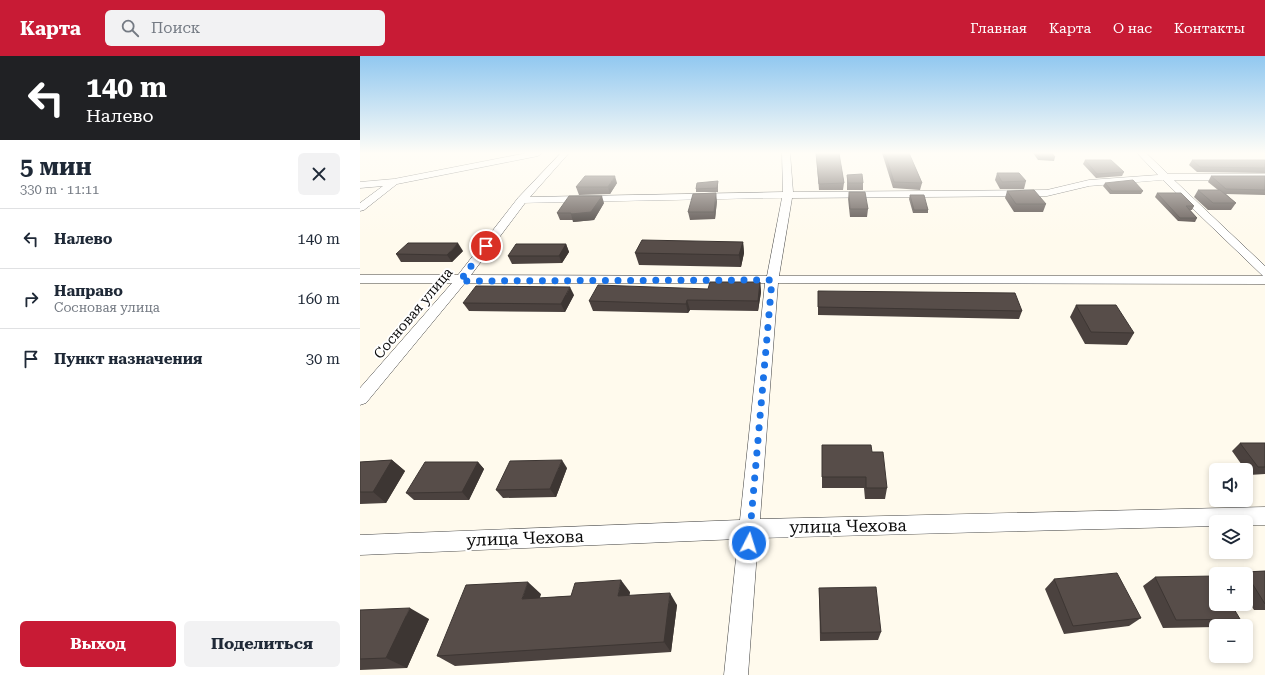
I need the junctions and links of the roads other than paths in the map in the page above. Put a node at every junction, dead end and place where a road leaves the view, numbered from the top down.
1 (394, 182) joint
2 (539, 182) edge
3 (787, 182) edge
4 (1106, 182) edge
5 (1170, 182) edge
6 (360, 185) edge
7 (788, 195) junction
8 (522, 200) junction
9 (360, 208) edge
10 (1265, 273) edge
11 (360, 279) edge
12 (772, 280) junction
13 (1265, 280) edge
14 (460, 281) junction
15 (360, 399) edge
16 (1265, 516) edge
17 (750, 529) junction
18 (360, 545) edge
19 (736, 675) edge

1 - 6 street
1 - 9 street
2 - 8 street, Сосновая улица
3 - 7 street
4 - 7 street
5 - 10 street
7 - 8 street
7 - 12 street
8 - 14 street, Сосновая улица
11 - 14 street
12 - 13 street
12 - 14 street
12 - 17 street
14 - 15 street, Сосновая улица
16 - 17 street, улица Чехова
17 - 18 street, улица Чехова
17 - 19 street

